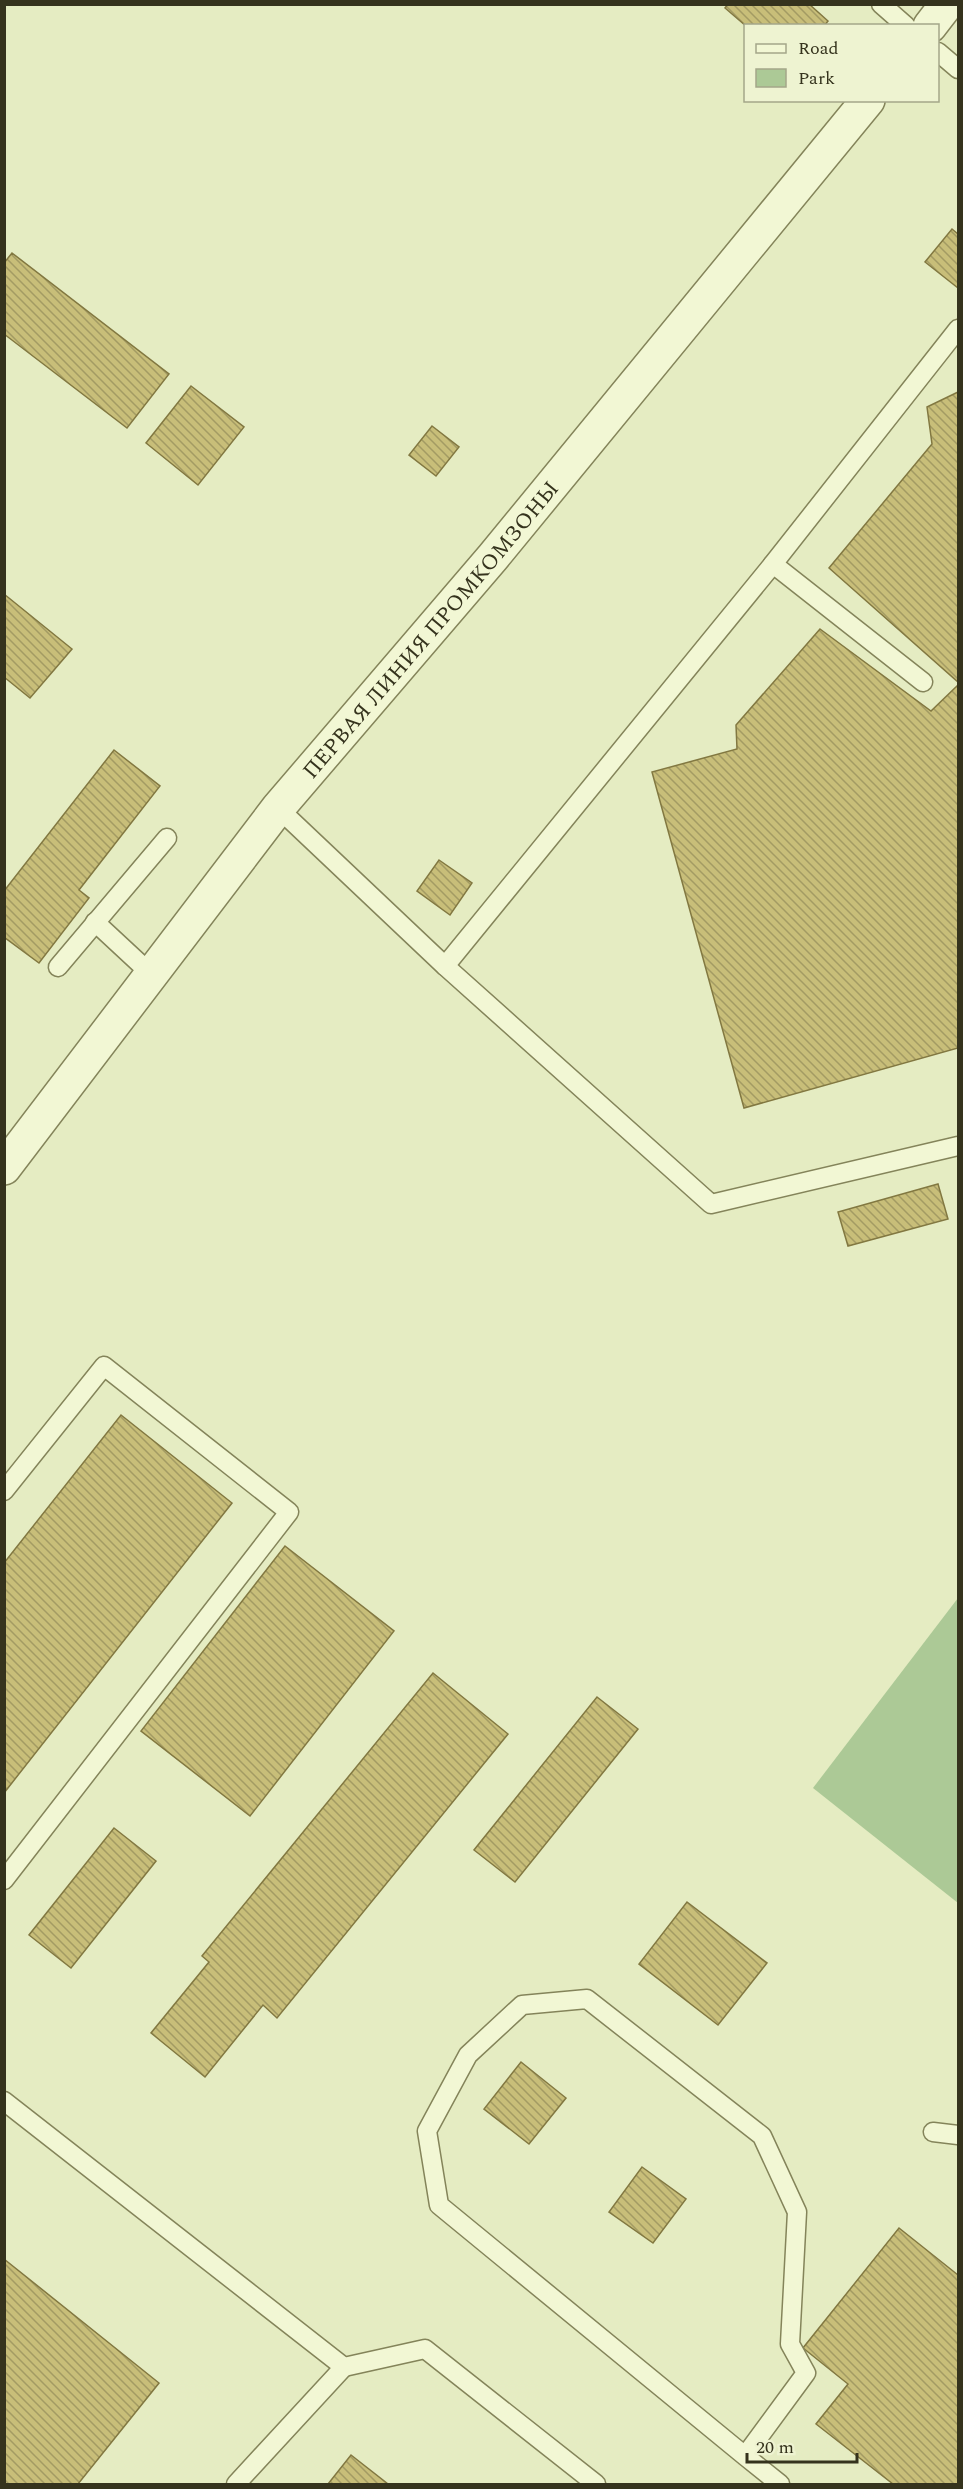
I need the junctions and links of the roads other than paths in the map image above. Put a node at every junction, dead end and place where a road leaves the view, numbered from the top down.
1 (881, 4) edge
2 (947, 4) edge
3 (904, 24) edge
4 (932, 24) edge
5 (939, 53) edge
6 (958, 69) edge
7 (866, 102) edge
8 (955, 340) edge
9 (773, 564) junction
10 (923, 682) dead end
11 (278, 808) junction
12 (167, 838) dead end
13 (95, 922) junction
14 (445, 966) junction
15 (58, 967) dead end
16 (151, 974) junction
17 (958, 1146) edge
18 (4, 1168) edge
19 (4, 1491) edge
20 (4, 1880) edge
21 (4, 2101) edge
22 (933, 2132) dead end
23 (958, 2135) edge
24 (344, 2367) junction
25 (745, 2456) junction
26 (236, 2484) edge
27 (596, 2484) edge
28 (780, 2484) edge

1 - 3 lane
2 - 4 street
5 - 6 lane
7 - 11 street, ПЕРВАЯ ЛИНИЯ ПРОМКОМЗОНЫ
8 - 9 lane
9 - 10 lane
9 - 14 lane
11 - 14 lane
11 - 16 street, ПЕРВАЯ ЛИНИЯ ПРОМКОМЗОНЫ
12 - 13 lane
13 - 15 lane
13 - 16 lane
14 - 17 lane
16 - 18 street, ПЕРВАЯ ЛИНИЯ ПРОМКОМЗОНЫ
19 - 20 lane
21 - 24 lane
22 - 23 lane
24 - 26 lane
24 - 27 lane
25 - 25 lane
25 - 28 lane

